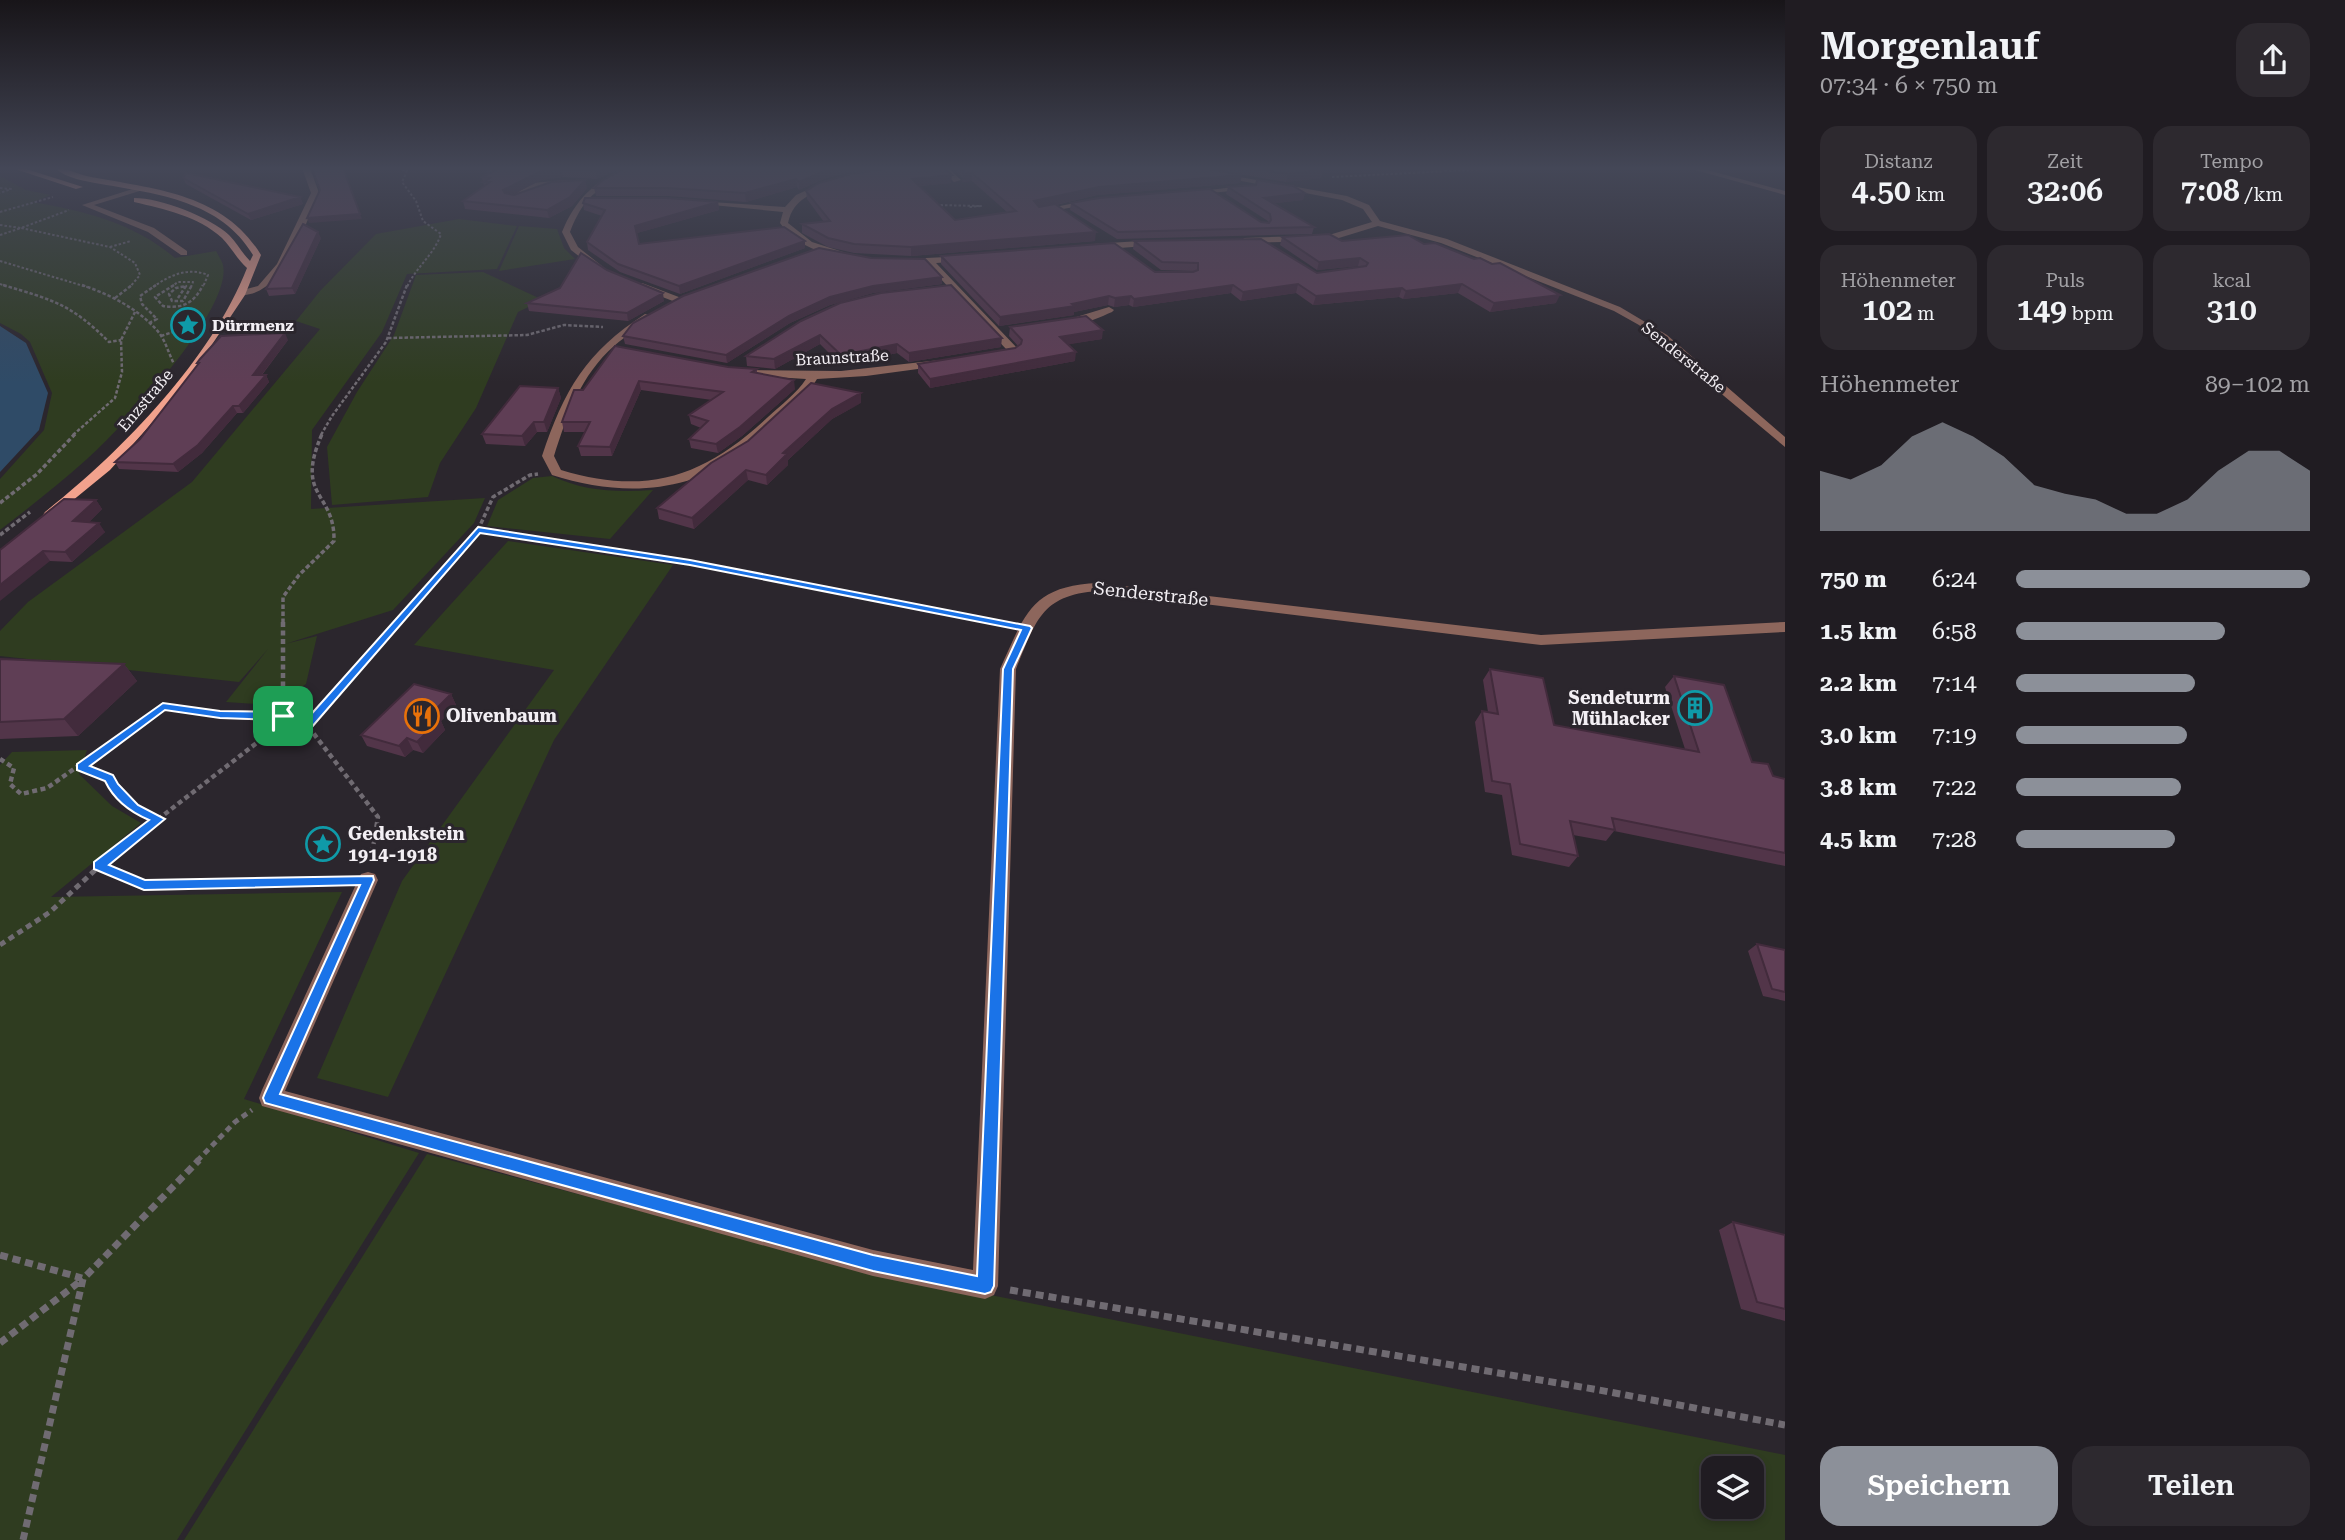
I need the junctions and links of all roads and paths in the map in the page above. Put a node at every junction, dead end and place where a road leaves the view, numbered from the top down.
1 (77, 240) edge
2 (165, 240) edge
3 (228, 240) edge
4 (251, 240) edge
5 (293, 240) edge
6 (440, 240) edge
7 (570, 240) edge
8 (803, 240) edge
9 (1105, 240) edge
10 (1288, 240) edge
11 (1439, 240) edge
12 (1237, 241) edge
13 (1262, 241) junction
14 (1165, 243) edge
15 (1116, 245) junction
16 (1077, 248) edge
17 (818, 249) junction
18 (184, 253) dead end
19 (805, 253) edge
20 (1126, 253) edge
21 (980, 255) edge
22 (1283, 255) edge
23 (853, 258) edge
24 (0, 261) edge
25 (929, 261) junction
26 (889, 262) edge
27 (251, 267) junction
28 (609, 272) edge
29 (632, 282) edge
30 (0, 284) edge
31 (953, 288) junction
32 (940, 290) edge
33 (242, 293) junction
34 (694, 296) edge
35 (114, 298) junction
36 (178, 298) dead end
37 (681, 301) junction
38 (1109, 310) edge
39 (135, 312) junction
40 (149, 323) junction
41 (1048, 324) edge
42 (179, 329) dead end
43 (627, 329) junction
44 (1009, 330) edge
45 (996, 332) junction
46 (161, 336) junction
47 (388, 338) junction
48 (121, 340) junction
49 (604, 346) junction
50 (617, 348) edge
51 (988, 355) edge
52 (949, 361) edge
53 (741, 363) dead end
54 (170, 373) dead end
55 (813, 377) junction
56 (1785, 443) edge
57 (556, 472) junction
58 (0, 503) edge
59 (32, 510) dead end
60 (45, 520) edge
61 (478, 530) junction
62 (0, 535) edge
63 (1785, 627) edge
64 (1027, 628) junction
65 (283, 716) junction
66 (289, 719) junction
67 (307, 725) junction
68 (0, 759) edge
69 (81, 767) junction
70 (159, 819) junction
71 (99, 866) junction
72 (368, 880) junction
73 (0, 945) edge
74 (270, 1098) junction
75 (0, 1255) edge
76 (83, 1279) junction
77 (985, 1286) junction
78 (0, 1343) edge
79 (1785, 1425) edge
80 (23, 1540) edge

1 - 35 path
2 - 18 street
3 - 27 main road
4 - 27 main road, Enzstraße
5 - 33 street
6 - 47 path
7 - 28 street
8 - 17 street
9 - 15 street
10 - 13 street
11 - 56 street, Senderstraße
12 - 13 street
13 - 22 street
14 - 15 street
15 - 16 street
15 - 20 street
17 - 19 street
17 - 23 street
21 - 25 street
24 - 35 path
25 - 26 street
25 - 31 street
27 - 33 main road, Enzstraße
29 - 37 street
30 - 48 path
31 - 32 street
31 - 45 street
33 - 60 main road, Enzstraße
34 - 37 street
35 - 39 path
36 - 40 path
37 - 43 street
38 - 41 street
39 - 40 path
39 - 48 path
40 - 46 path
42 - 46 path
43 - 47 path
43 - 49 street
44 - 45 street
45 - 51 street
46 - 54 path
47 - 65 path
48 - 58 path
49 - 50 street
49 - 57 street
52 - 55 street, Braunstraße
53 - 55 street, Braunstraße
55 - 57 street
57 - 61 path
59 - 62 path
61 - 64 path
61 - 67 path
63 - 64 street, Senderstraße
64 - 77 street, Senderstraße
65 - 66 path
65 - 69 path
66 - 67 path
66 - 70 path
67 - 72 path
68 - 69 path
69 - 70 path
70 - 71 path
71 - 72 path
71 - 73 path
72 - 74 street
74 - 76 path
74 - 77 street
75 - 76 path
76 - 78 path
76 - 80 path
77 - 79 path

